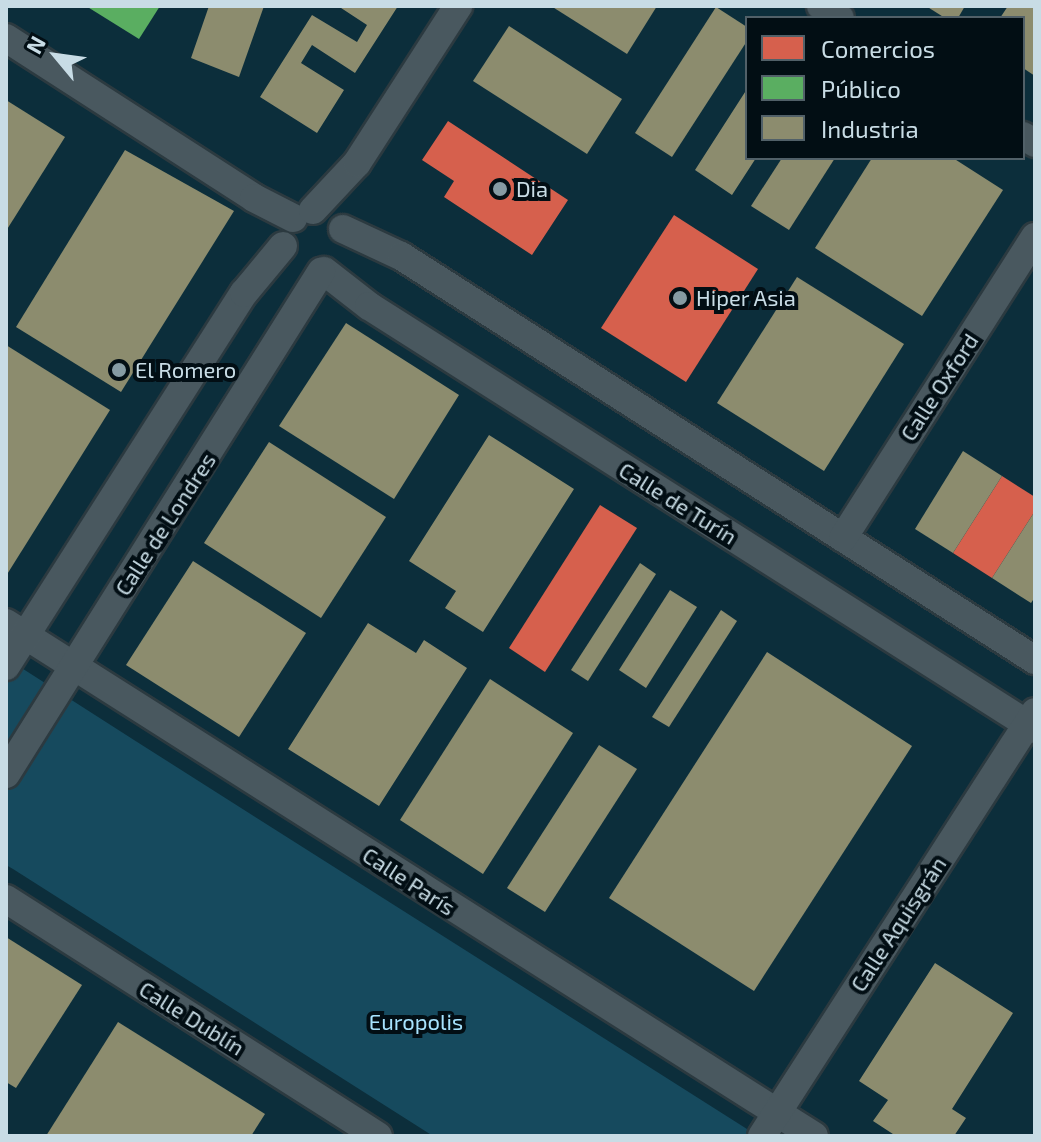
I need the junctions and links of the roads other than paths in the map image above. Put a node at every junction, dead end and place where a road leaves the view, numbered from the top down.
1 (458, 6) edge
2 (6, 38) edge
3 (357, 163) junction
4 (293, 227) junction
5 (342, 227) junction
6 (1035, 237) edge
7 (322, 272) junction
8 (843, 538) junction
9 (16, 629) edge
10 (1035, 660) edge
11 (6, 666) edge
12 (74, 667) junction
13 (1032, 722) edge
14 (6, 774) edge
15 (6, 899) edge
16 (777, 1112) junction
17 (378, 1136) edge
18 (762, 1136) edge
19 (814, 1136) edge

1 - 3 street
2 - 4 street
3 - 4 street
3 - 5 street, Calle de Londres
4 - 5 street
4 - 7 street, Calle de Turín
4 - 9 street
5 - 7 street, Calle de Londres
5 - 8 street
6 - 8 street, Calle Oxford
7 - 12 street, Calle de Londres
7 - 13 street, Calle de Turín
8 - 10 street
9 - 11 street
9 - 12 street, Calle París
12 - 14 street, Calle de Londres
12 - 16 street, Calle París
13 - 16 street, Calle Aquisgrán
15 - 17 street, Calle Dublín
16 - 18 street, Calle Aquisgrán
16 - 19 street, Calle París

